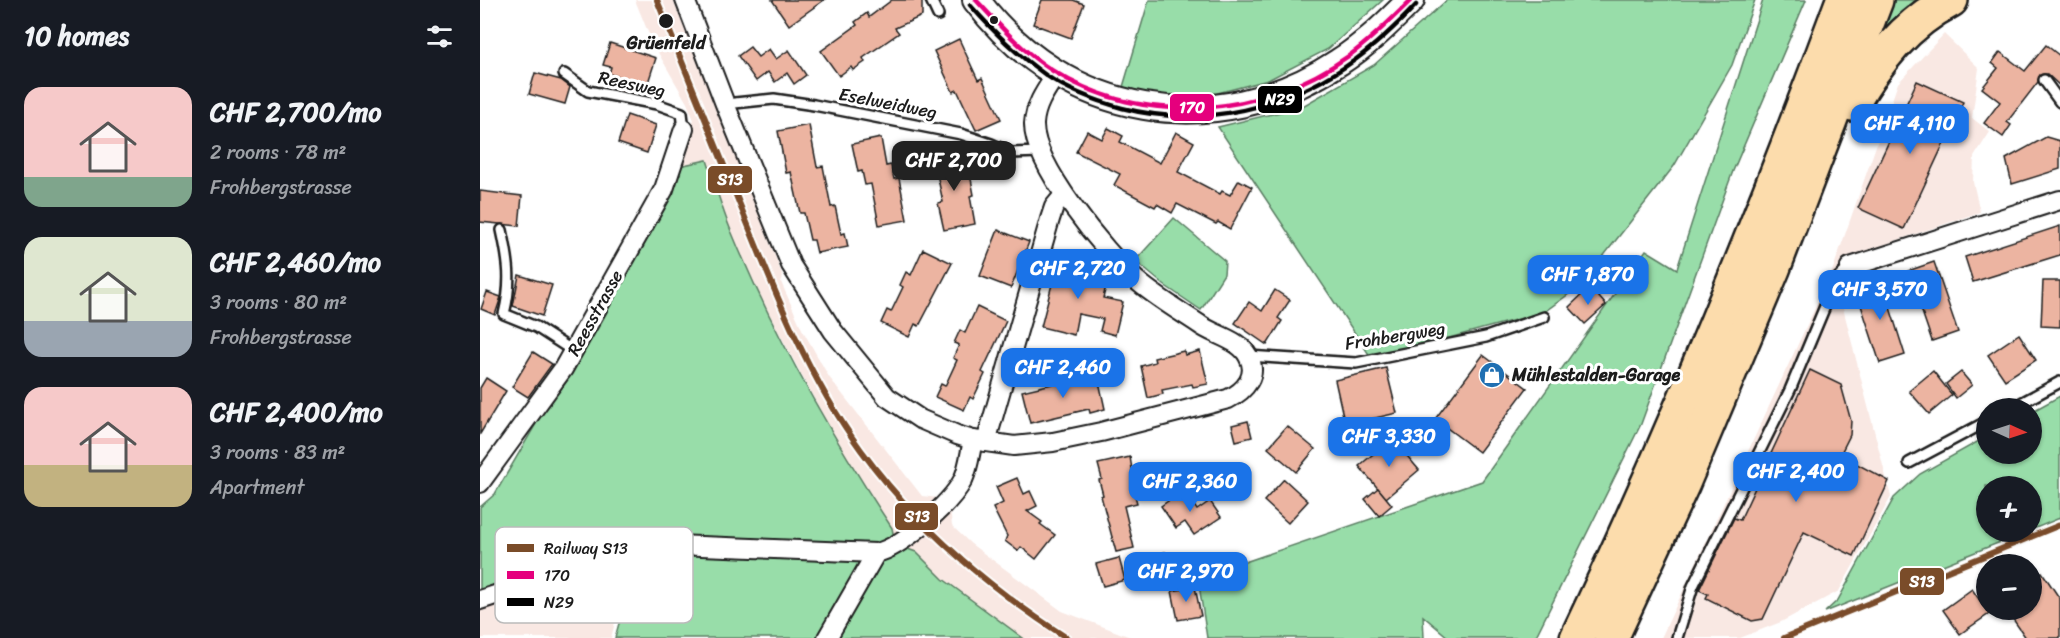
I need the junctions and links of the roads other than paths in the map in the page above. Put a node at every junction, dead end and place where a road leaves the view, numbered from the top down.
1 (685, 0) edge
2 (931, 0) edge
3 (976, 0) edge
4 (1411, 0) edge
5 (1843, 0) edge
6 (1876, 0) edge
7 (1951, 0) edge
8 (938, 15) dead end
9 (564, 74) dead end
10 (1056, 75) junction
11 (2044, 80) dead end
12 (2060, 102) edge
13 (725, 104) junction
14 (684, 129) joint
15 (1041, 152) junction
16 (1815, 164) junction
17 (1064, 195) junction
18 (2060, 200) edge
19 (502, 230) dead end
20 (1850, 267) joint
21 (1544, 317) dead end
22 (573, 351) junction
23 (1248, 356) junction
24 (2060, 382) edge
25 (2030, 398) edge
26 (1976, 427) edge
27 (980, 441) junction
28 (1909, 463) dead end
29 (480, 483) edge
30 (693, 545) edge
31 (876, 553) junction
32 (495, 595) edge
33 (480, 600) edge
34 (827, 638) edge
35 (1577, 638) edge
36 (1611, 638) edge
37 (1677, 638) edge

1 - 13 street
2 - 8 lane
3 - 10 main road
4 - 10 main road
5 - 35 highway
6 - 16 highway
7 - 16 highway
9 - 14 lane, Reesweg
10 - 15 street
11 - 12 lane
13 - 15 lane, Eselweidweg
13 - 27 street
14 - 22 street, Reesstrasse
15 - 17 street
16 - 36 highway
17 - 23 street
17 - 27 street
18 - 20 street
19 - 22 lane
20 - 37 lane
21 - 23 lane, Frohbergweg
22 - 29 street, Reesstrasse
23 - 27 street
24 - 25 lane
26 - 28 lane
27 - 31 street
30 - 31 street
31 - 34 street
32 - 33 street

